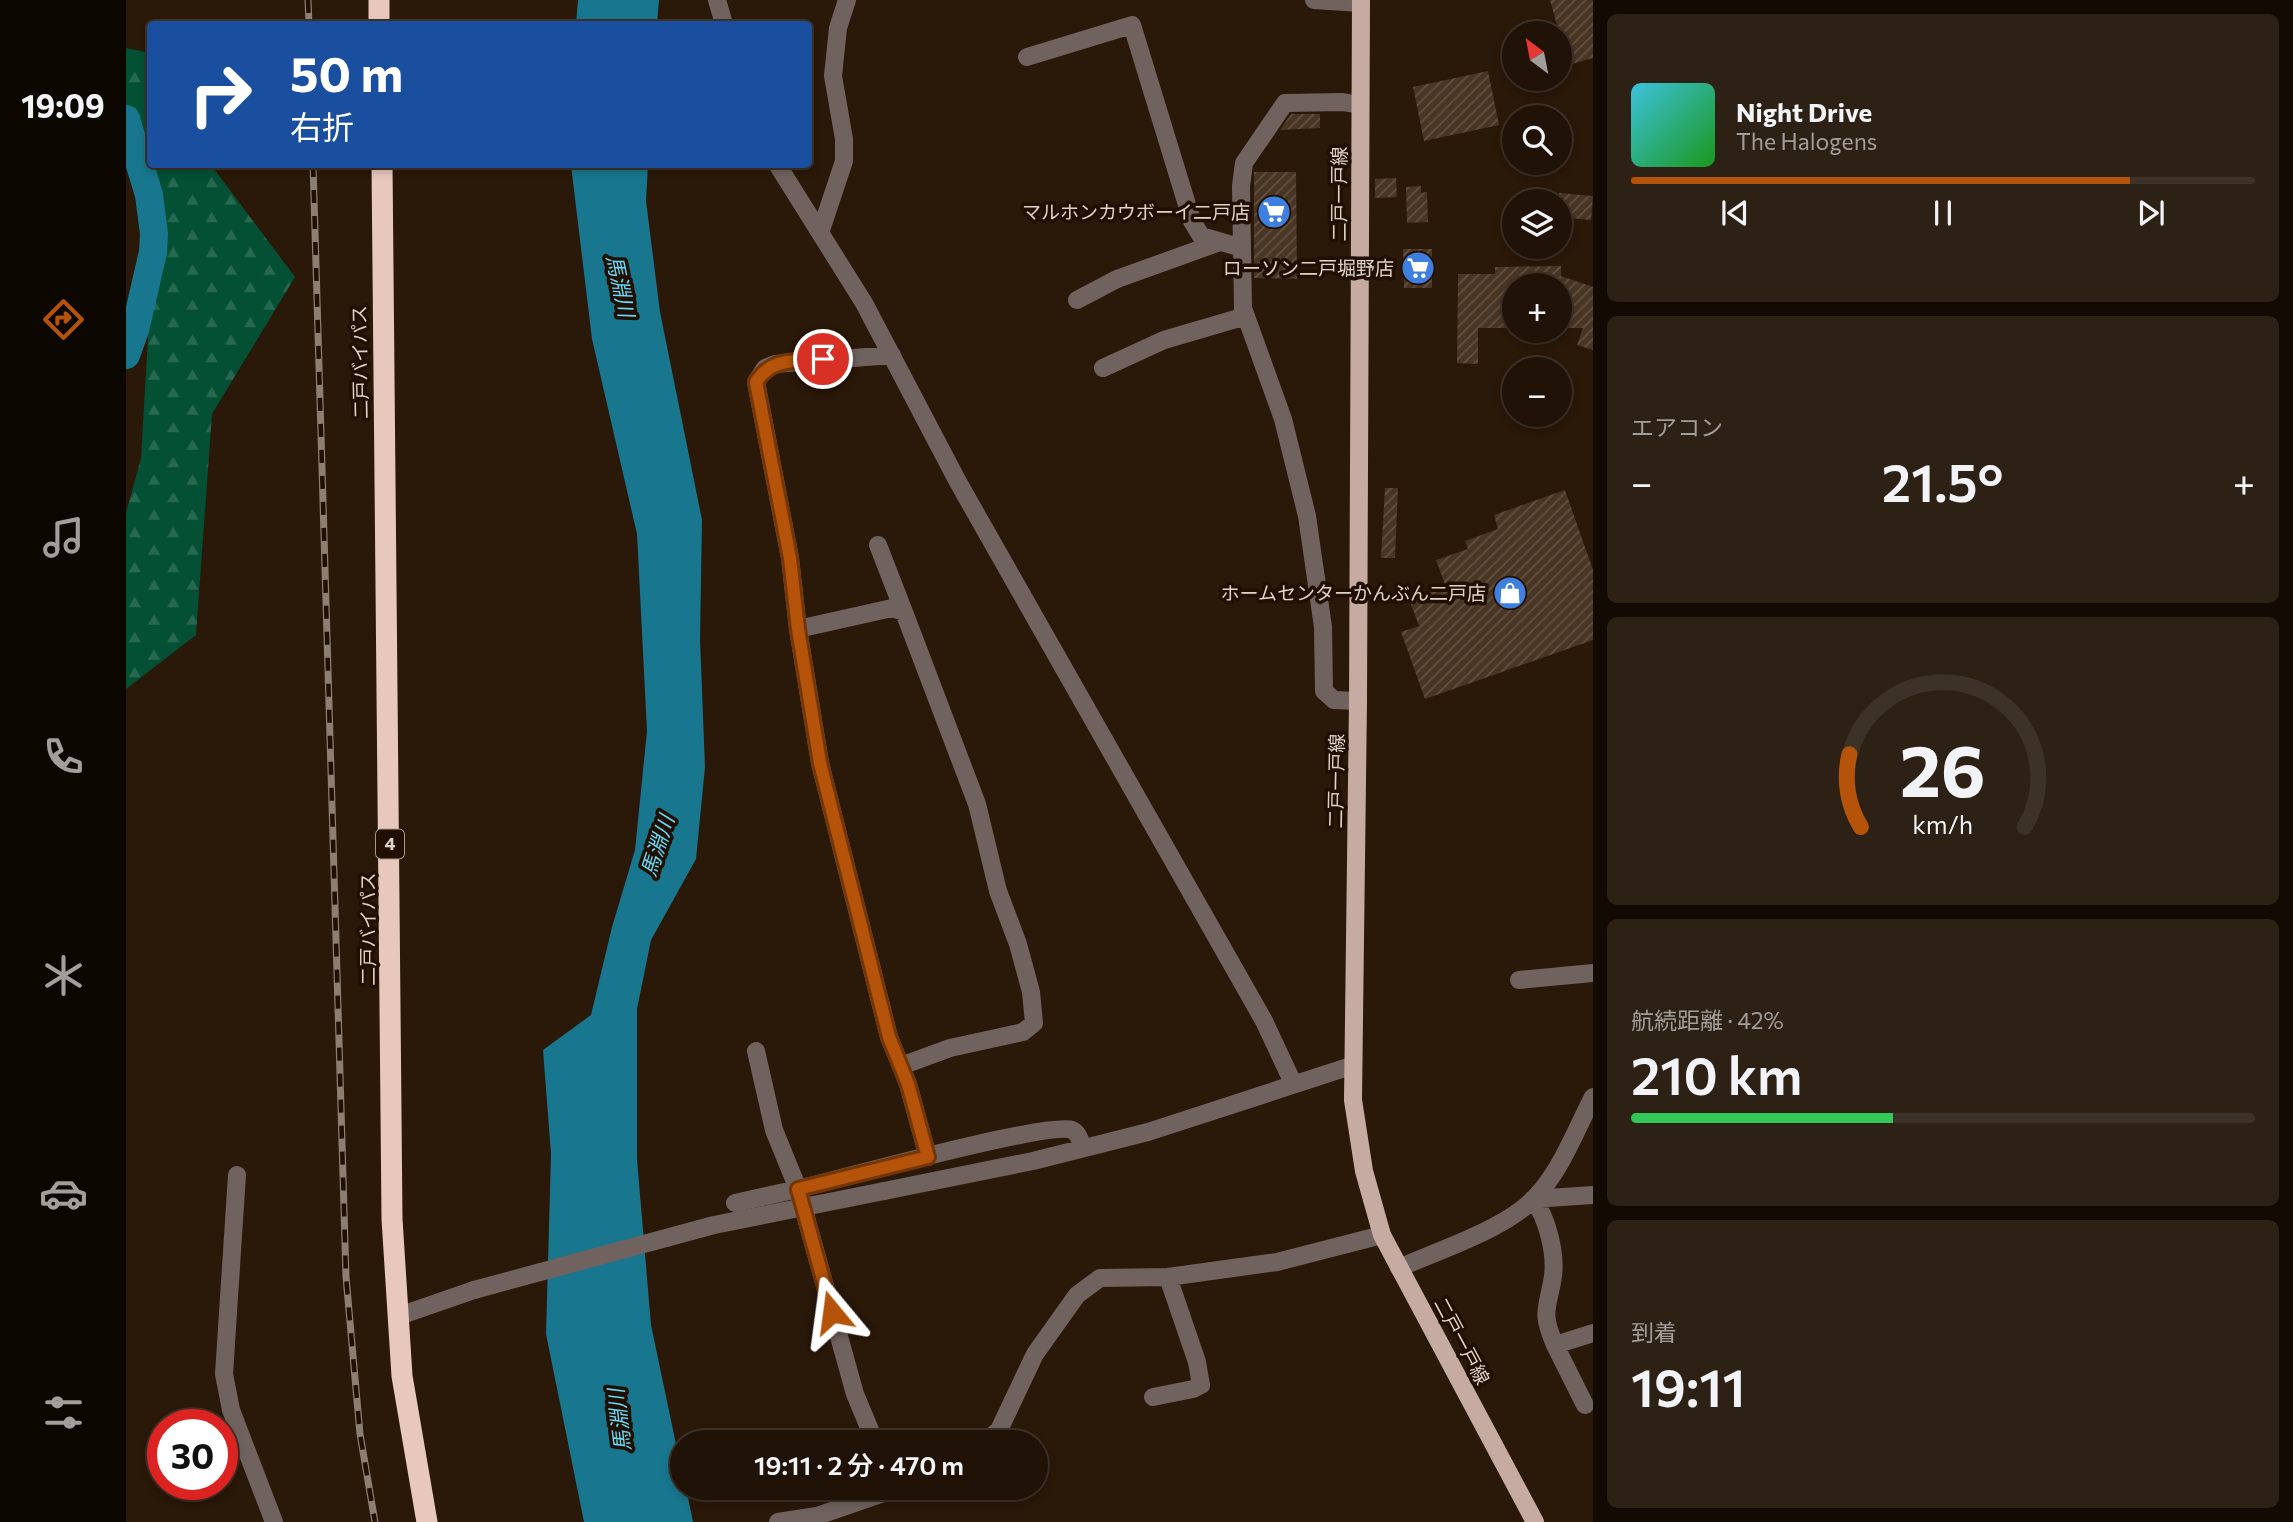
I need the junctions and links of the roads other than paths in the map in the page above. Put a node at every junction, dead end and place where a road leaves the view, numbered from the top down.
1 (379, 0) edge
2 (717, 0) edge
3 (847, 0) edge
4 (1314, 0) edge
5 (1361, 1) edge
6 (379, 21) edge
7 (723, 21) edge
8 (1027, 57) dead end
9 (1360, 105) junction
10 (382, 168) edge
11 (779, 168) edge
12 (820, 233) junction
13 (1217, 243) junction
14 (1242, 248) junction
15 (1077, 300) dead end
16 (1246, 316) junction
17 (892, 355) junction
18 (1103, 368) dead end
19 (878, 545) dead end
20 (905, 612) junction
21 (798, 629) junction
22 (1359, 701) junction
23 (1593, 973) edge
24 (1519, 980) dead end
25 (756, 1051) dead end
26 (901, 1066) junction
27 (1351, 1066) junction
28 (1293, 1083) junction
29 (1593, 1097) edge
30 (1083, 1148) junction
31 (928, 1157) junction
32 (237, 1175) dead end
33 (798, 1189) junction
34 (1593, 1195) edge
35 (1533, 1199) junction
36 (736, 1203) dead end
37 (1382, 1235) junction
38 (1399, 1268) junction
39 (1168, 1277) junction
40 (400, 1316) junction
41 (1593, 1333) edge
42 (1555, 1345) junction
43 (1153, 1397) dead end
44 (1585, 1405) dead end
45 (870, 1430) edge
46 (999, 1430) edge
47 (865, 1500) edge
48 (817, 1519) edge
49 (274, 1522) edge
50 (427, 1522) edge
51 (778, 1522) edge
52 (1535, 1522) edge

1 - 6 highway
2 - 7 street
3 - 12 street
4 - 5 street
5 - 9 main road, 二戸一戸線
8 - 13 street
9 - 14 street
9 - 22 main road, 二戸一戸線
10 - 40 highway, 二戸バイパス / 4
11 - 12 street
12 - 17 street
13 - 14 street
13 - 15 street
14 - 16 street
16 - 18 street
16 - 22 street
17 - 21 street
17 - 28 street
19 - 20 street
20 - 21 street
20 - 26 street
21 - 26 street
22 - 27 main road, 二戸一戸線
23 - 24 street
25 - 33 street
26 - 31 street
27 - 28 street
27 - 37 main road, 二戸一戸線
28 - 30 street
29 - 35 street
30 - 31 street
30 - 40 street, bridge
31 - 33 street
32 - 49 street
33 - 36 street
33 - 45 street
34 - 35 street
35 - 38 street
35 - 42 street
37 - 38 main road, 二戸一戸線
37 - 39 street
38 - 52 main road, 二戸一戸線
39 - 43 street
39 - 46 street
40 - 50 highway, 二戸バイパス / 4
41 - 42 street
42 - 44 street
47 - 48 street
48 - 51 street

